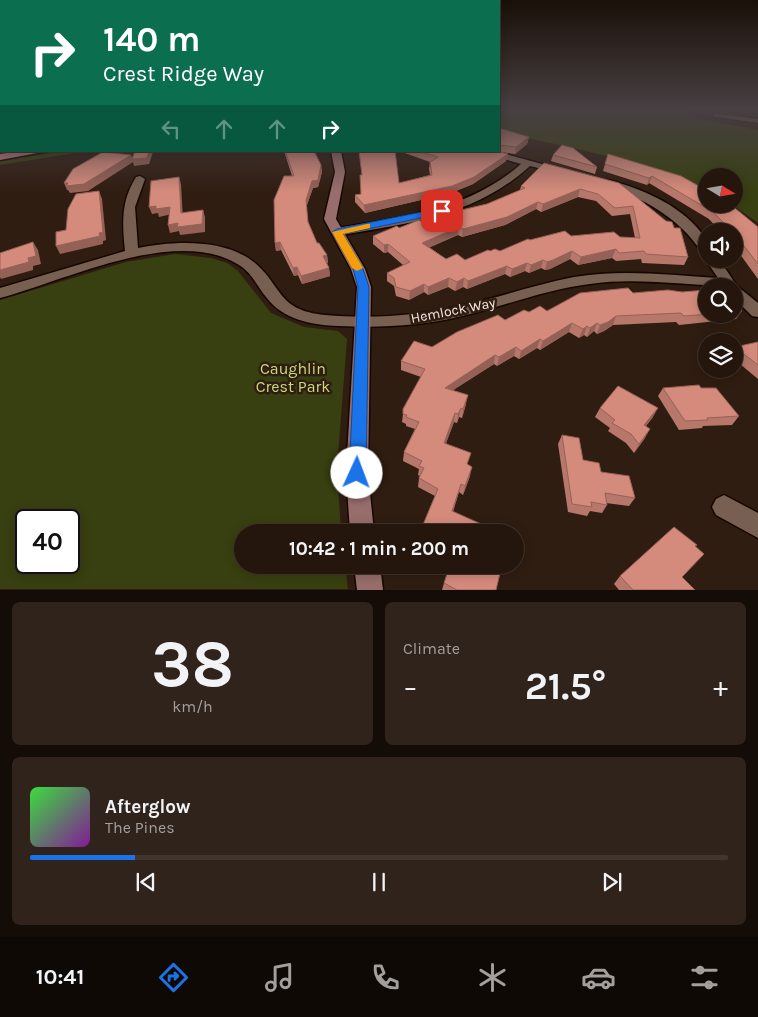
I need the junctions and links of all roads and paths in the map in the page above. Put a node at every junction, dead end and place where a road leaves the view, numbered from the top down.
1 (37, 152) edge
2 (336, 152) edge
3 (485, 152) edge
4 (0, 157) edge
5 (527, 163) junction
6 (571, 173) edge
7 (140, 179) dead end
8 (598, 180) edge
9 (337, 232) junction
10 (698, 237) edge
11 (132, 254) junction
12 (698, 285) edge
13 (0, 293) edge
14 (743, 298) edge
15 (758, 312) edge
16 (363, 321) junction
17 (724, 508) dead end
18 (361, 524) edge
19 (758, 526) edge
20 (368, 574) edge
21 (370, 590) edge

1 - 4 main road
2 - 9 street
3 - 5 street
5 - 6 street
5 - 9 street
7 - 11 street
8 - 10 street
9 - 16 street
11 - 13 street, Hemlock Way
11 - 16 street, Hemlock Way
12 - 16 street, Hemlock Way
14 - 15 street
16 - 18 street
17 - 19 street
20 - 21 street

